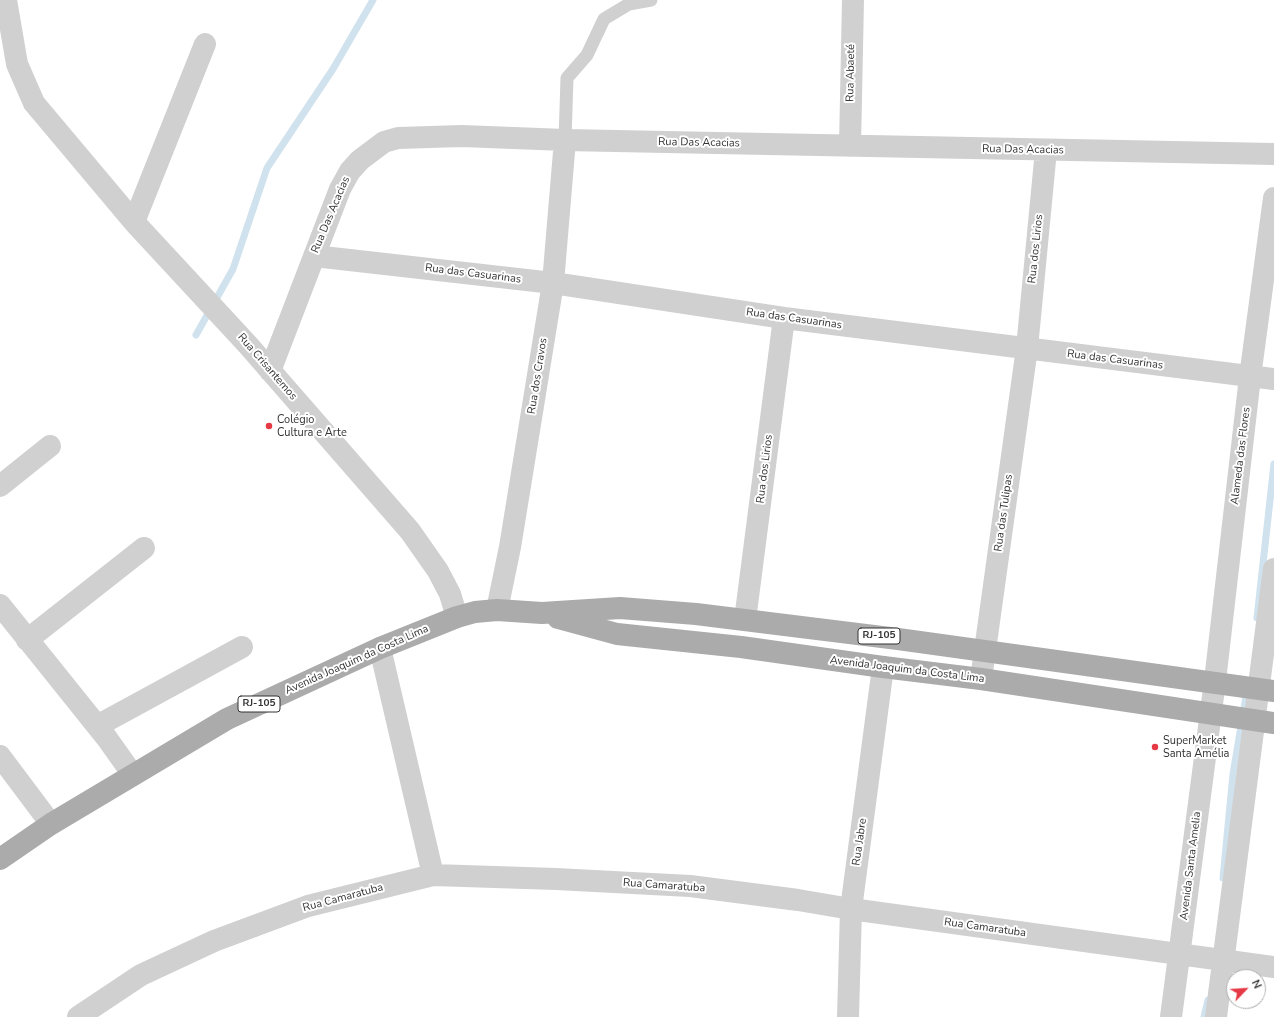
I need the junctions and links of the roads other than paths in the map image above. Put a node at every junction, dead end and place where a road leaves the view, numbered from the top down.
1 (651, 0) edge
2 (853, 0) edge
3 (4, 2) edge
4 (206, 44) dead end
5 (564, 140) junction
6 (850, 146) junction
7 (1046, 150) junction
8 (1274, 154) edge
9 (1274, 198) edge
10 (134, 222) junction
11 (314, 256) junction
12 (553, 283) junction
13 (784, 318) junction
14 (1026, 348) junction
15 (270, 371) junction
16 (1250, 377) junction
17 (1274, 379) edge
18 (50, 446) dead end
19 (0, 486) edge
20 (144, 548) dead end
21 (1274, 570) edge
22 (0, 605) edge
23 (497, 610) junction
24 (542, 613) junction
25 (457, 617) junction
26 (745, 620) junction
27 (27, 640) junction
28 (242, 647) dead end
29 (380, 648) junction
30 (985, 650) junction
31 (883, 667) junction
32 (981, 679) junction
33 (1215, 682) junction
34 (1266, 689) edge
35 (1210, 714) junction
36 (1264, 722) edge
37 (97, 726) junction
38 (0, 756) edge
39 (133, 775) junction
40 (52, 824) junction
41 (0, 859) edge
42 (433, 876) junction
43 (851, 909) junction
44 (1179, 955) junction
45 (1224, 960) junction
46 (1274, 967) edge
47 (848, 1016) edge
48 (78, 1017) edge
49 (1171, 1017) edge
50 (1216, 1017) edge

1 - 5 lane
2 - 6 street, Rua Abaeté
3 - 10 street, Rua Crisantemos
4 - 10 street
5 - 6 street, Rua Das Acacias
5 - 11 street, Rua Das Acacias
5 - 12 street, Rua dos Cravos
6 - 7 street, Rua Das Acacias
7 - 8 street, Rua Das Acacias
7 - 14 street, Rua dos Lirios
9 - 16 street, Alameda das Flores
10 - 15 street, Rua Crisantemos
11 - 12 street, Rua das Casuarinas
11 - 15 street, Rua Das Acacias
12 - 13 street, Rua das Casuarinas
12 - 23 street, Rua dos Cravos
13 - 14 street, Rua das Casuarinas
13 - 26 street, Rua dos Lirios
14 - 16 street, Rua das Casuarinas
14 - 30 street, Rua das Tulipas
15 - 25 street, Rua Crisantemos
16 - 17 street, Rua das Casuarinas
16 - 33 street, Alameda das Flores
18 - 19 street
20 - 27 street
21 - 34 street
22 - 27 street
23 - 24 main road, Avenida Joaquim da Costa Lima / RJ-105
23 - 25 main road, Avenida Joaquim da Costa Lima / RJ-105
24 - 26 main road, Avenida Joaquim da Costa Lima / RJ-105
24 - 31 main road, Avenida Joaquim da Costa Lima / RJ-105
25 - 29 main road, Avenida Joaquim da Costa Lima / RJ-105
26 - 30 main road, Avenida Joaquim da Costa Lima / RJ-105
27 - 37 street
28 - 37 street
29 - 39 main road, Avenida Joaquim da Costa Lima / RJ-105
29 - 42 street
30 - 32 street, Rua das Tulipas
30 - 33 main road, Avenida Joaquim da Costa Lima / RJ-105
31 - 32 main road, Avenida Joaquim da Costa Lima / RJ-105
31 - 43 street, Rua Jabre
32 - 35 main road, Avenida Joaquim da Costa Lima / RJ-105
33 - 34 main road, Avenida Joaquim da Costa Lima / RJ-105
33 - 35 street, Alameda das Flores
34 - 36 street
35 - 36 main road, Avenida Joaquim da Costa Lima / RJ-105
35 - 44 street, Avenida Santa Amelia
36 - 45 street
37 - 39 street
38 - 40 street
39 - 40 main road, Avenida Joaquim da Costa Lima / RJ-105
40 - 41 main road, Avenida Joaquim da Costa Lima / RJ-105
42 - 43 street, Rua Camaratuba
42 - 48 street, Rua Camaratuba
43 - 44 street, Rua Camaratuba
43 - 47 street, Rua Jabre
44 - 45 street, Rua Camaratuba
44 - 49 street, Avenida Santa Amelia
45 - 46 street, Rua Camaratuba
45 - 50 street

